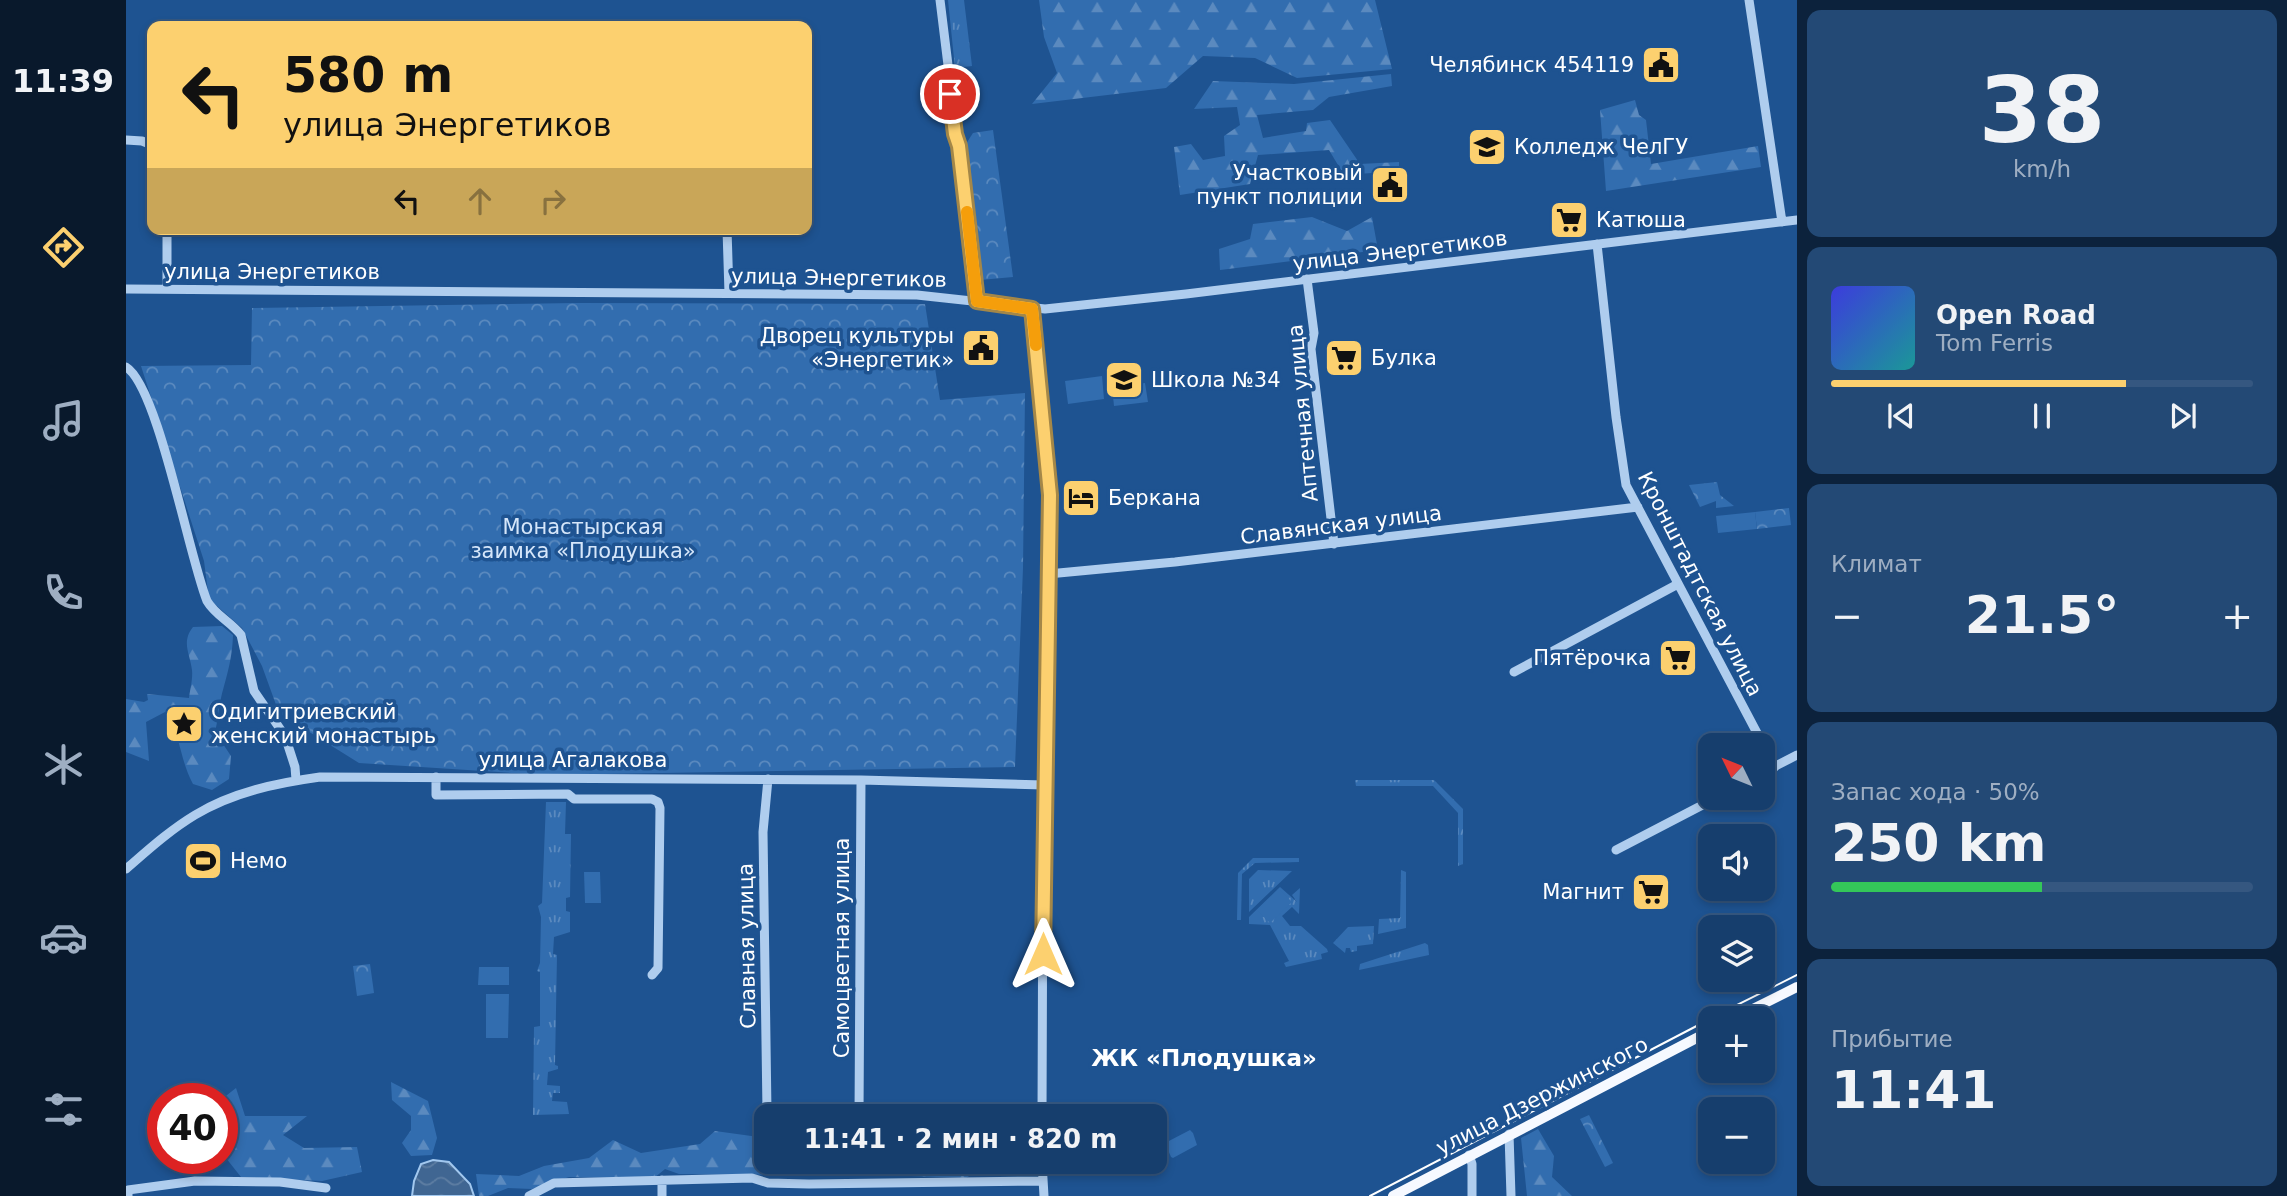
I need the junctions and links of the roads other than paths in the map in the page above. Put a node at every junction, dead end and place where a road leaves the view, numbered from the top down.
1 (940, 0) edge
2 (1749, 0) edge
3 (126, 140) edge
4 (147, 143) edge
5 (1797, 220) edge
6 (1782, 222) junction
7 (167, 235) edge
8 (727, 235) edge
9 (1597, 244) junction
10 (1307, 279) junction
11 (126, 289) edge
12 (167, 289) junction
13 (729, 293) junction
14 (977, 301) junction
15 (1032, 309) junction
16 (126, 367) edge
17 (1638, 508) junction
18 (1334, 544) junction
19 (1048, 575) junction
20 (1678, 584) junction
21 (1514, 672) dead end
22 (1757, 733) edge
23 (1797, 755) edge
24 (1775, 767) edge
25 (436, 776) junction
26 (768, 779) junction
27 (296, 780) junction
28 (861, 780) junction
29 (1044, 785) junction
30 (1698, 807) edge
31 (1616, 850) dead end
32 (126, 869) edge
33 (652, 975) dead end
34 (1797, 987) edge
35 (1759, 1006) edge
36 (1698, 1037) edge
37 (768, 1104) edge
38 (859, 1104) edge
39 (1042, 1104) edge
40 (1509, 1134) junction
41 (1469, 1155) junction
42 (1043, 1174) edge
43 (662, 1181) junction
44 (1043, 1181) junction
45 (809, 1184) junction
46 (326, 1188) dead end
47 (128, 1193) edge
48 (530, 1196) edge
49 (662, 1196) edge
50 (809, 1196) edge
51 (1044, 1196) edge
52 (1393, 1196) edge
53 (1472, 1196) edge
54 (1511, 1196) edge

1 - 14 street
2 - 6 street
3 - 4 street
5 - 6 street, улица Энергетиков
6 - 9 street, улица Энергетиков
7 - 12 street
8 - 13 street
9 - 10 street, улица Энергетиков
9 - 17 street, Кронштадтская улица
10 - 15 street, улица Энергетиков
10 - 18 street, Аптечная улица
11 - 12 street, улица Энергетиков
12 - 13 street, улица Энергетиков
13 - 14 street, улица Энергетиков
14 - 15 street, улица Энергетиков
15 - 19 street
16 - 27 street
17 - 18 street, Славянская улица
17 - 20 street, Кронштадтская улица
18 - 19 street, Славянская улица
19 - 29 street
20 - 21 street
20 - 22 street, Кронштадтская улица
23 - 24 street
25 - 26 street, улица Агалакова
25 - 27 street, улица Агалакова
25 - 33 street
26 - 28 street, улица Агалакова
26 - 37 street, Славная улица
27 - 32 street, улица Агалакова
28 - 29 street, улица Агалакова
28 - 38 street, Самоцветная улица
29 - 39 street
30 - 31 street
34 - 35 main road
36 - 40 main road, улица Дзержинского
40 - 41 main road, улица Дзержинского
40 - 54 street
41 - 52 main road, улица Дзержинского
41 - 53 street
42 - 44 street
43 - 45 street
43 - 48 street
43 - 49 street
44 - 45 street
44 - 51 street
45 - 50 street
46 - 47 street

